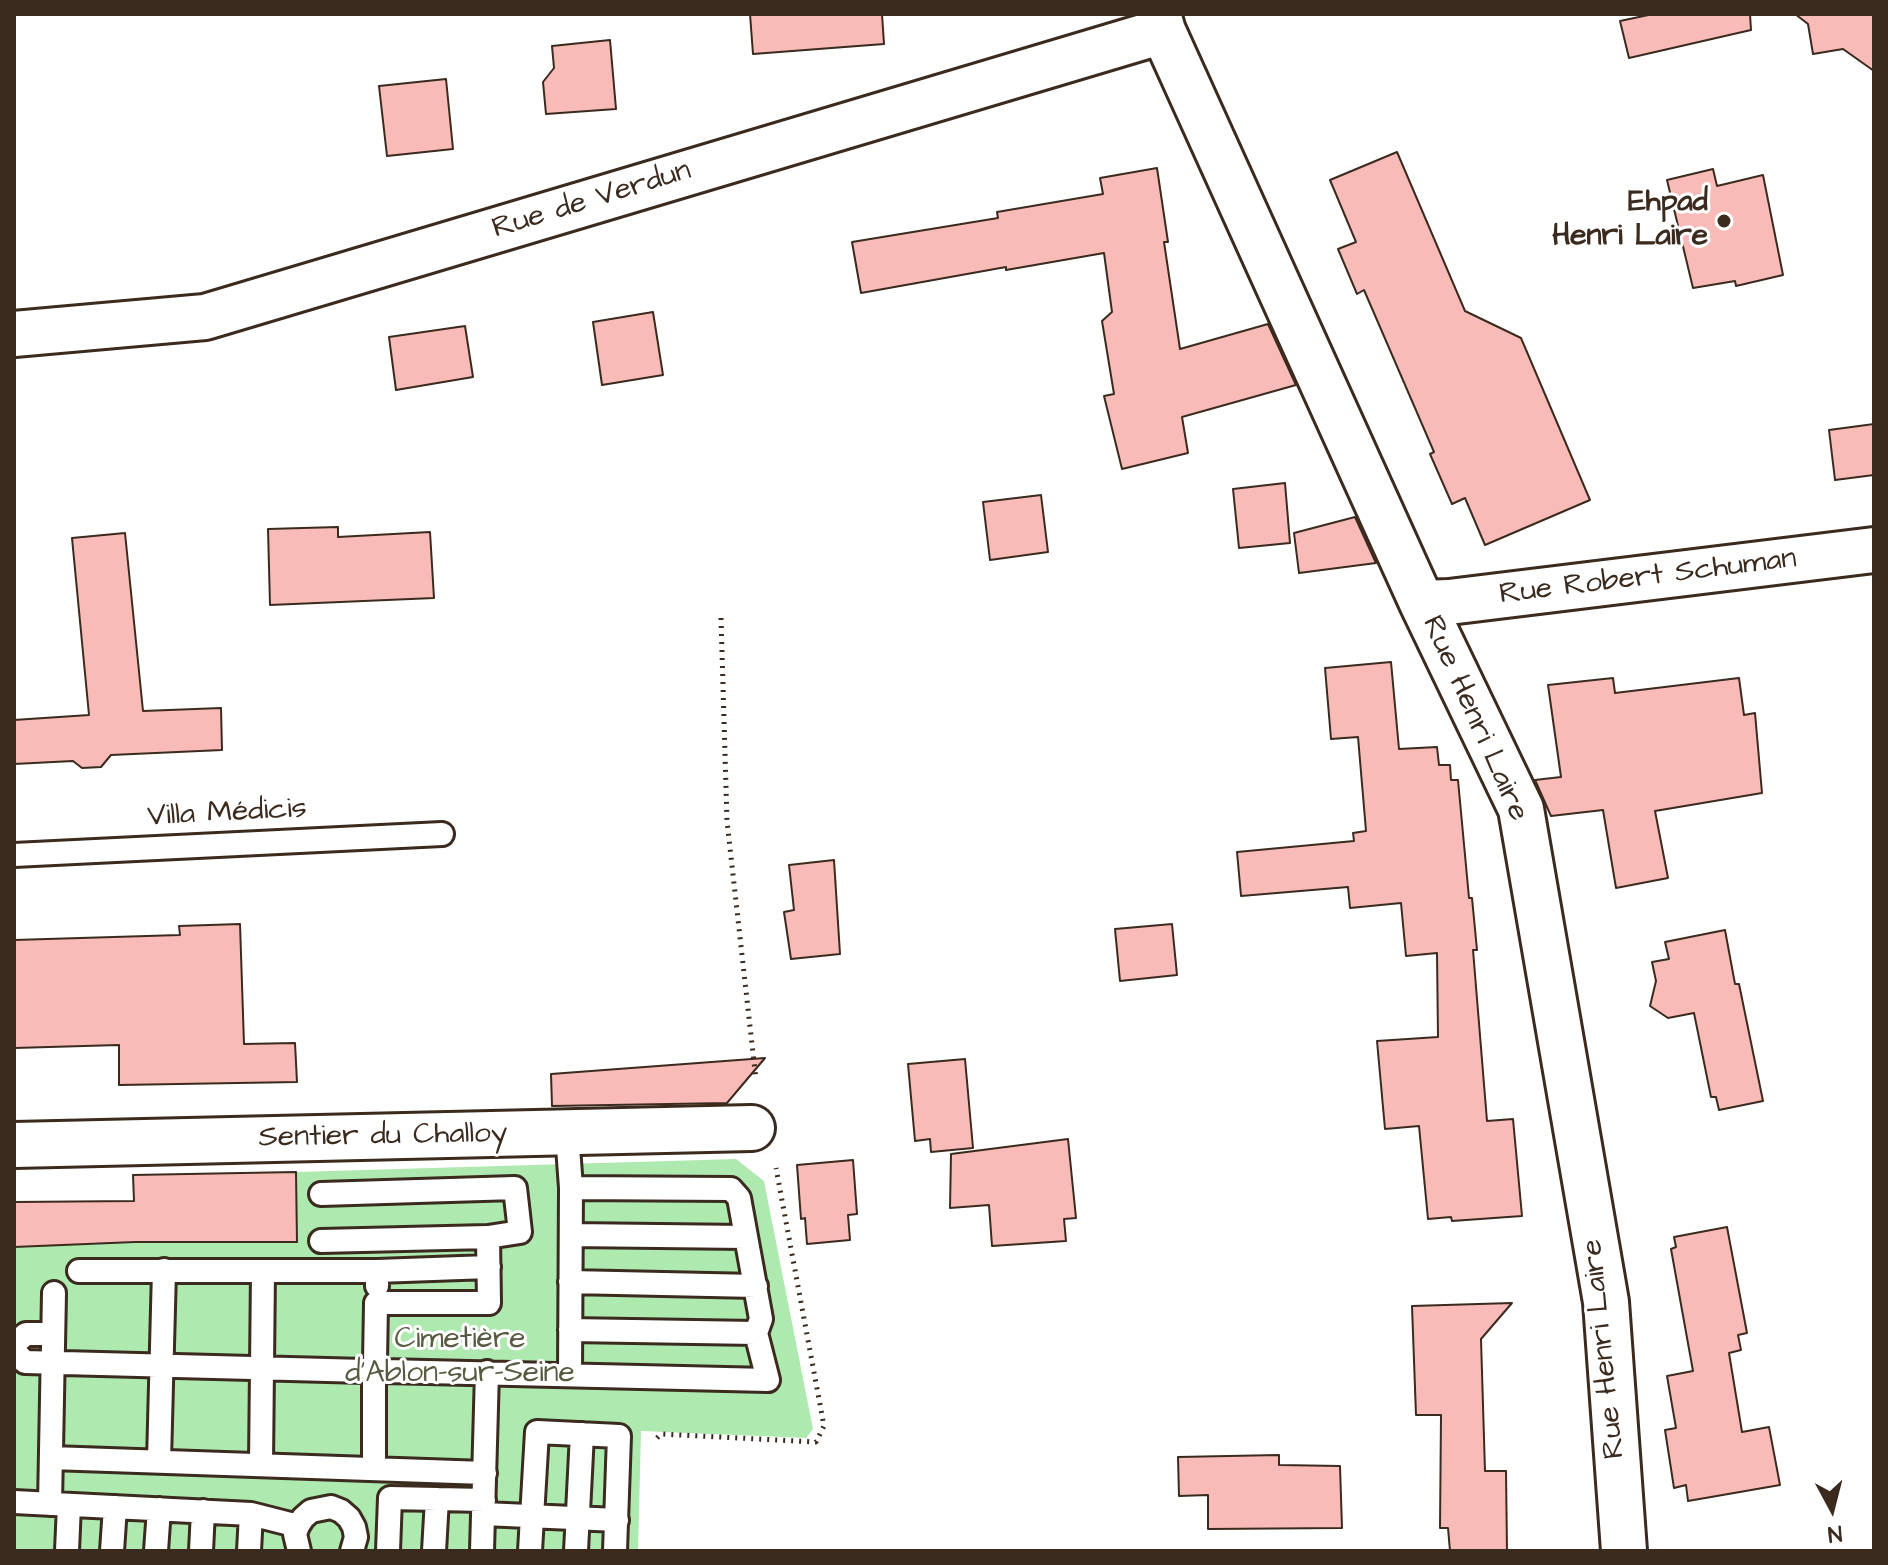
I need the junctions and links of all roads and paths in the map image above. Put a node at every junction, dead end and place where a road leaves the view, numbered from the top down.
1 (1160, 22) edge
2 (14, 334) edge
3 (1874, 550) edge
4 (1422, 603) junction
5 (442, 834) dead end
6 (14, 855) edge
7 (752, 1128) dead end
8 (567, 1133) junction
9 (14, 1145) edge
10 (571, 1188) junction
11 (321, 1194) dead end
12 (571, 1235) junction
13 (488, 1237) junction
14 (746, 1237) junction
15 (321, 1241) dead end
16 (489, 1267) junction
17 (164, 1270) junction
18 (79, 1271) dead end
19 (263, 1271) junction
20 (377, 1271) junction
21 (570, 1282) junction
22 (756, 1286) junction
23 (54, 1293) dead end
24 (376, 1303) junction
25 (570, 1330) junction
26 (756, 1333) junction
27 (53, 1334) junction
28 (14, 1344) edge
29 (14, 1351) edge
30 (53, 1362) junction
31 (161, 1365) junction
32 (263, 1368) junction
33 (374, 1371) junction
34 (487, 1372) junction
35 (570, 1375) junction
36 (582, 1434) junction
37 (51, 1458) junction
38 (159, 1461) junction
39 (261, 1464) junction
40 (374, 1469) junction
41 (485, 1473) junction
42 (437, 1499) junction
43 (14, 1502) edge
44 (60, 1504) junction
45 (115, 1507) junction
46 (484, 1507) junction
47 (159, 1509) junction
48 (203, 1511) junction
49 (251, 1514) junction
50 (532, 1516) junction
51 (578, 1518) junction
52 (617, 1520) junction
53 (298, 1526) junction
54 (67, 1551) edge
55 (112, 1551) edge
56 (156, 1551) edge
57 (201, 1551) edge
58 (249, 1551) edge
59 (299, 1551) edge
60 (352, 1551) edge
61 (388, 1551) edge
62 (434, 1551) edge
63 (482, 1551) edge
64 (530, 1551) edge
65 (576, 1551) edge
66 (615, 1551) edge
67 (1624, 1551) edge

1 - 2 street, Rue de Verdun
1 - 4 street, Rue Henri Laire
3 - 4 street, Rue Robert Schuman
4 - 67 street, Rue Henri Laire
5 - 6 lane, Villa Médicis
7 - 8 street, Sentier du Challoy
8 - 9 street, Sentier du Challoy
8 - 10 lane
10 - 12 lane
10 - 14 lane
11 - 13 lane
12 - 14 lane
12 - 21 lane
13 - 15 lane
13 - 16 lane
14 - 22 lane
16 - 20 lane
16 - 24 lane
17 - 18 lane
17 - 19 lane
17 - 31 lane
19 - 20 lane
19 - 32 lane
20 - 24 lane
21 - 22 lane
21 - 25 lane
22 - 26 lane
23 - 27 lane
24 - 33 lane
25 - 26 lane
25 - 35 lane
26 - 35 lane
27 - 28 lane
27 - 30 lane
29 - 30 lane
30 - 31 lane
30 - 37 lane
31 - 32 lane
31 - 38 lane
32 - 33 lane
32 - 39 lane
33 - 34 lane
33 - 40 lane
34 - 35 lane
34 - 41 lane
36 - 50 lane
36 - 51 lane
36 - 52 lane
37 - 38 lane
37 - 44 lane
38 - 39 lane
39 - 40 lane
40 - 41 lane
41 - 46 lane
42 - 46 lane
42 - 61 lane
42 - 62 lane
43 - 44 lane
44 - 45 lane
44 - 54 lane
45 - 47 lane
45 - 55 lane
46 - 50 lane
46 - 63 lane
47 - 48 lane
47 - 56 lane
48 - 49 lane
48 - 57 lane
49 - 53 lane
49 - 58 lane
50 - 51 lane
50 - 64 lane
51 - 52 lane
51 - 65 lane
52 - 66 lane
53 - 59 lane
53 - 60 lane

